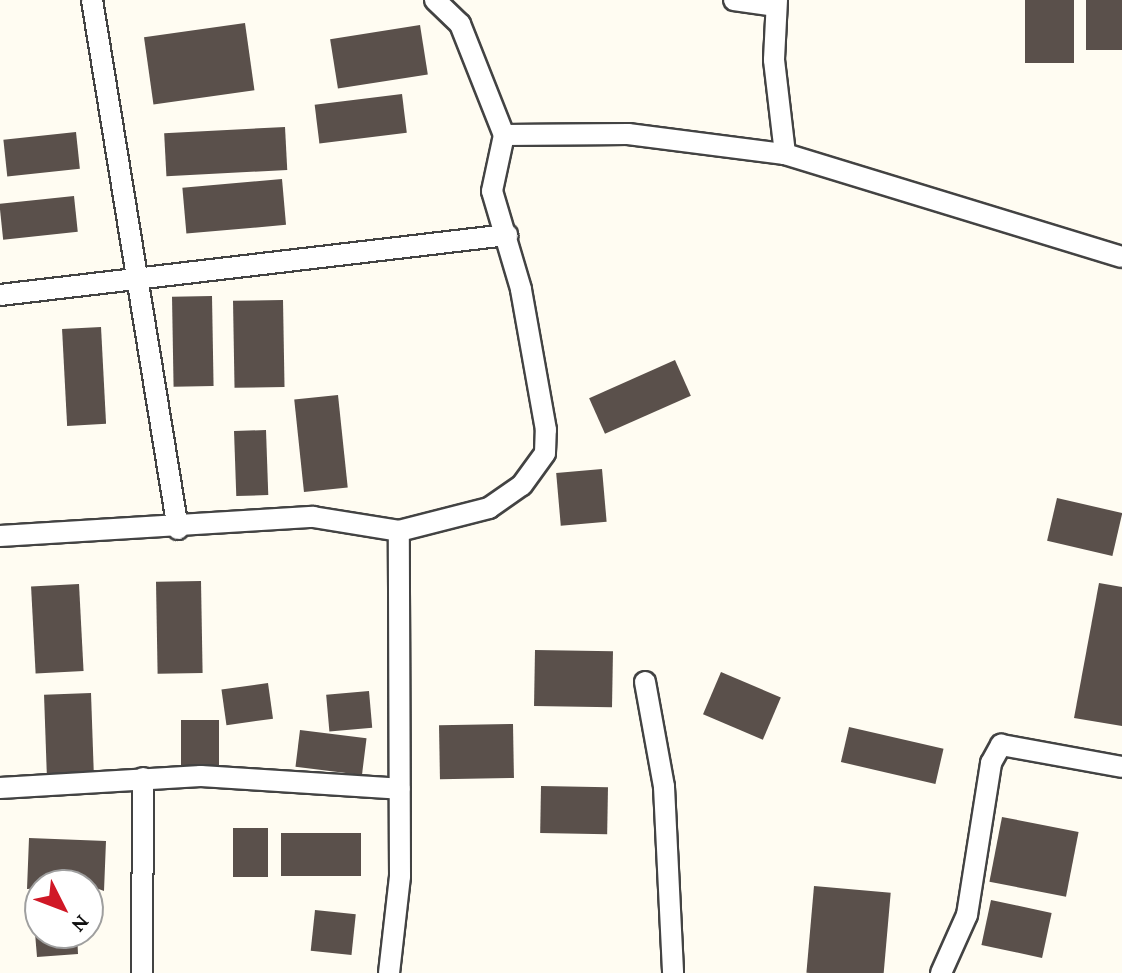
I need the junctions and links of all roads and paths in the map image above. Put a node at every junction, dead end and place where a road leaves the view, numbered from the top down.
1 (92, 0) edge
2 (435, 0) edge
3 (734, 0) edge
4 (776, 3) edge
5 (504, 135) junction
6 (785, 154) junction
7 (507, 235) junction
8 (1122, 257) edge
9 (133, 278) junction
10 (0, 295) edge
11 (178, 529) junction
12 (399, 531) junction
13 (0, 536) edge
14 (645, 682) dead end
15 (1122, 767) edge
16 (143, 778) junction
17 (0, 788) edge
18 (400, 789) junction
19 (142, 973) edge
20 (389, 973) edge
21 (673, 973) edge
22 (941, 973) edge

1 - 9 street
2 - 5 street
3 - 4 street
4 - 6 street
5 - 6 street
5 - 7 street
6 - 8 street
7 - 9 street
7 - 12 street
9 - 10 street
9 - 11 street
11 - 12 street
11 - 13 street
12 - 18 street
14 - 21 street
15 - 22 street
16 - 17 street
16 - 18 street
16 - 19 street
18 - 20 street

